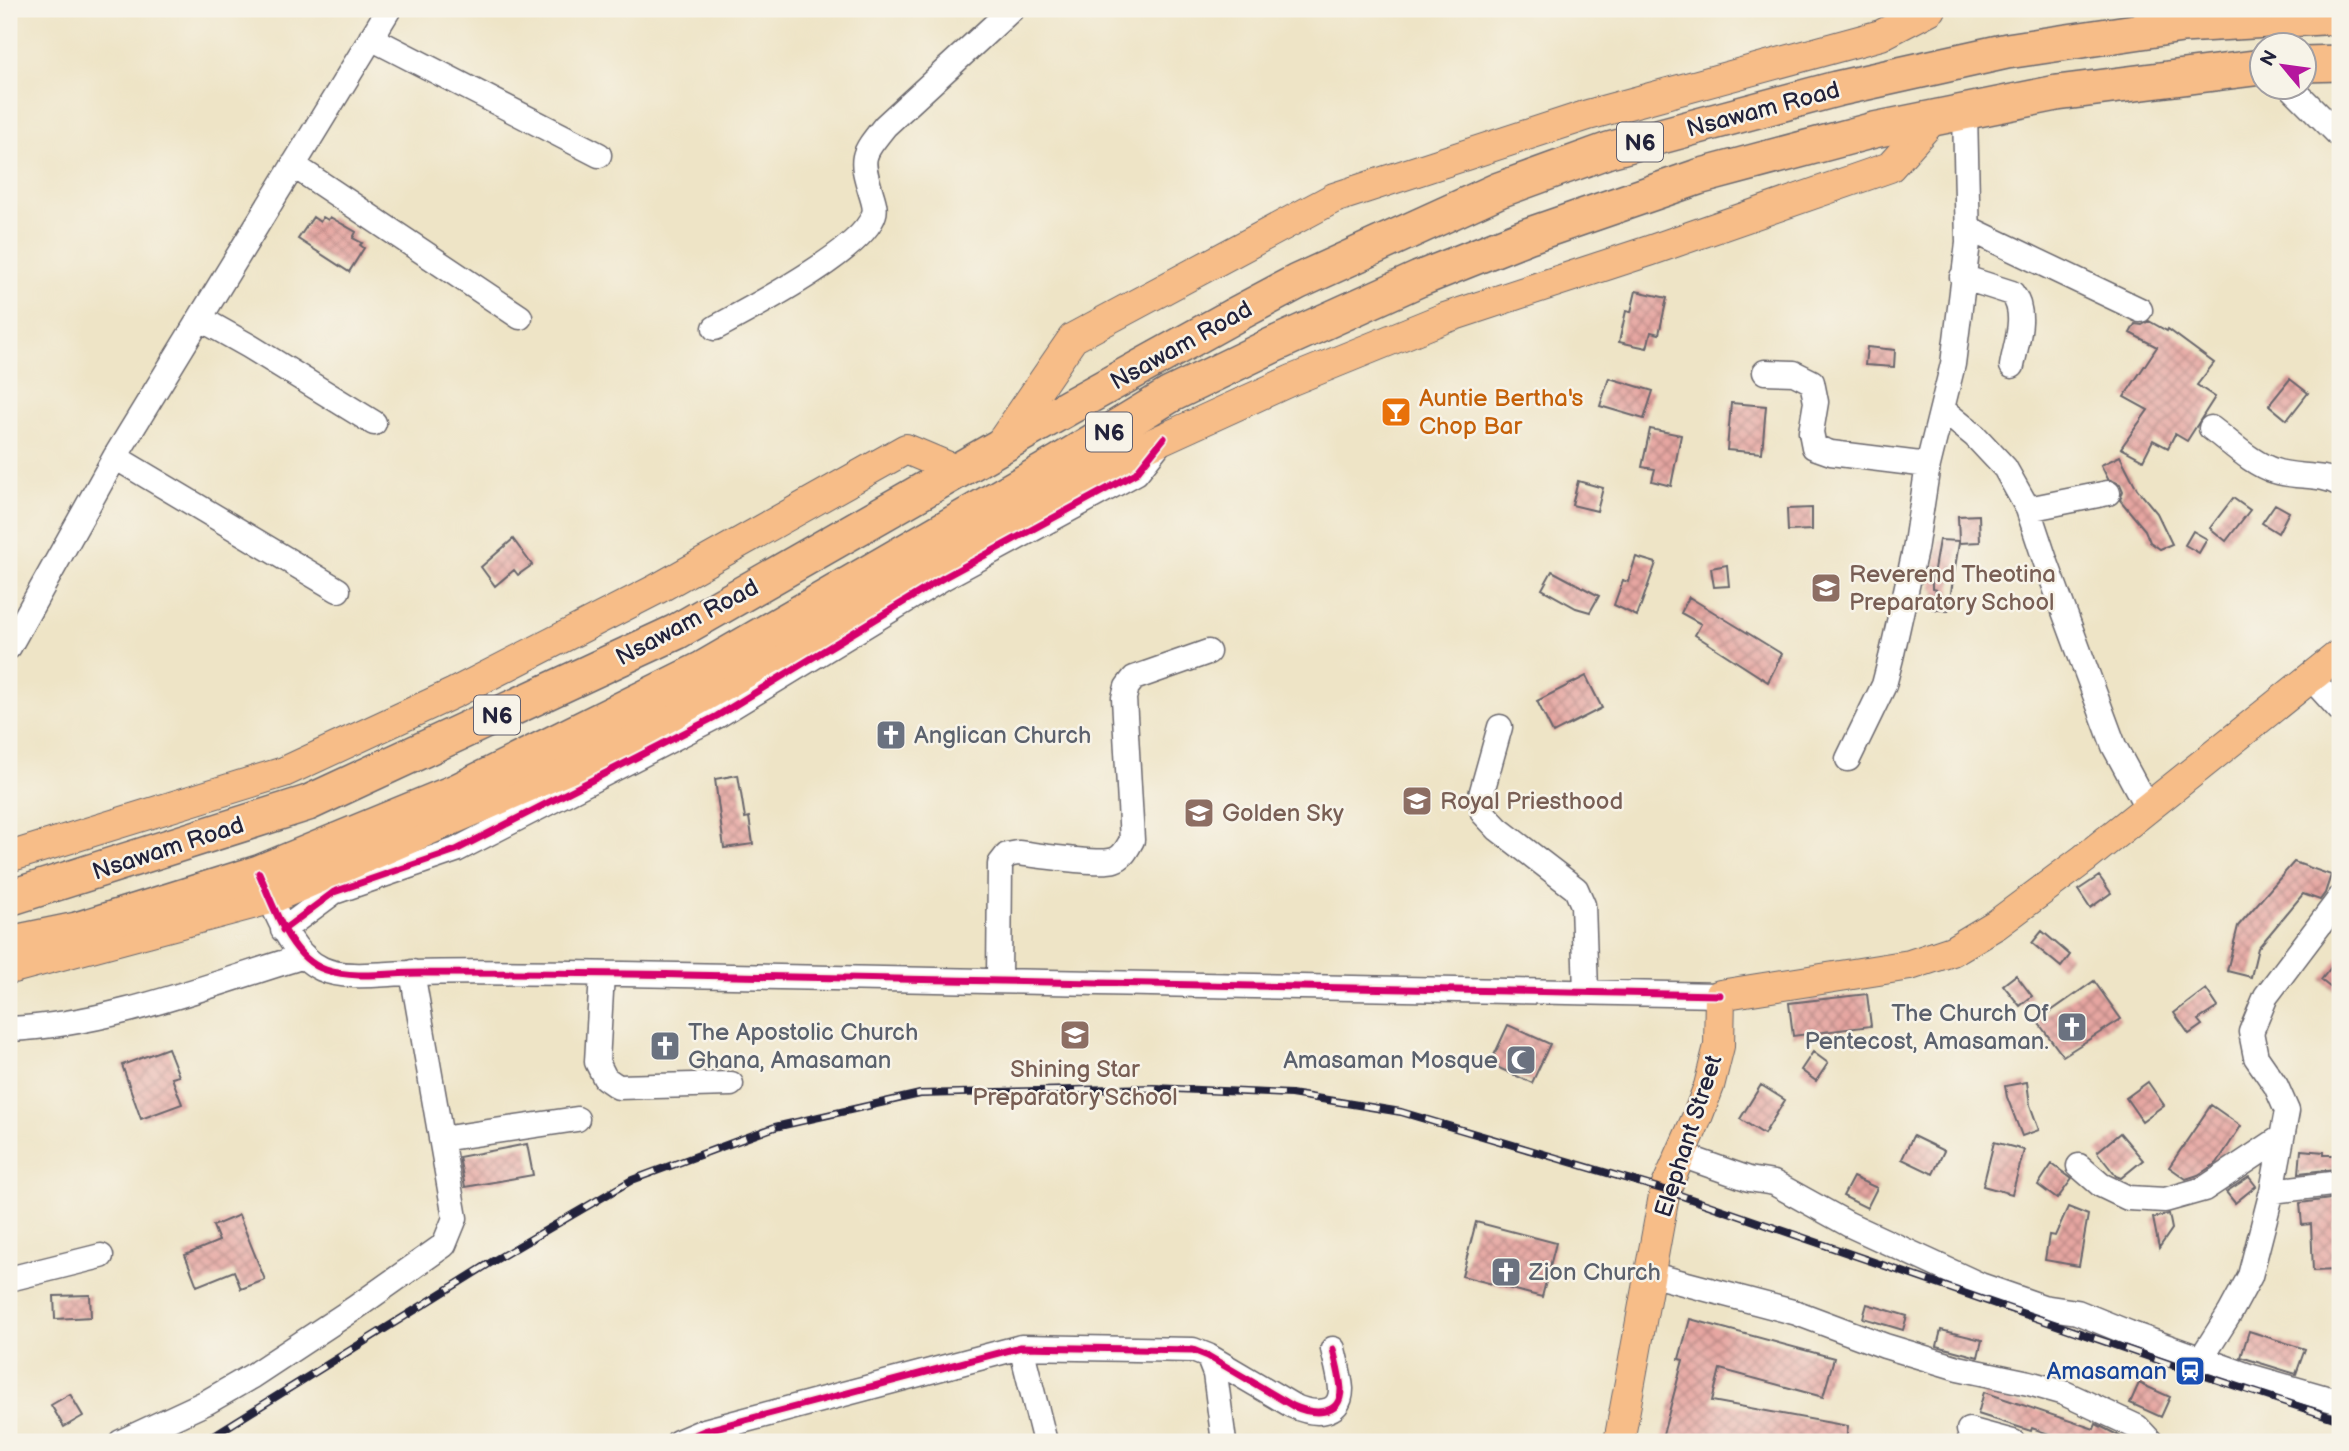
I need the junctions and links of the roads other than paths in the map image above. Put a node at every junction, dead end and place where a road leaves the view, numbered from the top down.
1 (389, 9) edge
2 (1012, 9) edge
3 (1931, 9) edge
4 (2340, 16) edge
5 (371, 38) junction
6 (2340, 63) edge
7 (2318, 64) edge
8 (2248, 69) edge
9 (2306, 102) edge
10 (1950, 115) junction
11 (2340, 135) edge
12 (599, 155) dead end
13 (293, 165) junction
14 (1968, 228) junction
15 (1962, 276) junction
16 (2140, 310) dead end
17 (520, 317) dead end
18 (201, 319) junction
19 (715, 328) dead end
20 (2012, 366) dead end
21 (1765, 372) dead end
22 (1943, 410) junction
23 (374, 422) dead end
24 (2211, 428) dead end
25 (1164, 438) junction
26 (998, 447) junction
27 (115, 457) junction
28 (1928, 465) junction
29 (958, 471) junction
30 (2340, 484) edge
31 (2108, 493) dead end
32 (2028, 509) junction
33 (338, 590) dead end
34 (9, 647) edge
35 (1208, 652) dead end
36 (2340, 654) edge
37 (2310, 677) junction
38 (2340, 710) edge
39 (1500, 727) dead end
40 (1847, 759) dead end
41 (2148, 809) junction
42 (9, 857) edge
43 (265, 886) junction
44 (9, 898) edge
45 (2340, 898) edge
46 (284, 930) junction
47 (9, 944) edge
48 (304, 956) junction
49 (9, 969) edge
50 (412, 972) junction
51 (602, 974) junction
52 (999, 979) junction
53 (1586, 991) junction
54 (1720, 995) junction
55 (9, 1029) edge
56 (731, 1084) dead end
57 (578, 1119) dead end
58 (2282, 1137) junction
59 (441, 1139) junction
60 (1681, 1155) junction
61 (2078, 1166) dead end
62 (2340, 1183) edge
63 (2272, 1191) junction
64 (101, 1256) dead end
65 (1648, 1274) junction
66 (9, 1279) edge
67 (1021, 1347) junction
68 (1333, 1349) dead end
69 (1208, 1356) junction
70 (2201, 1359) junction
71 (2340, 1402) edge
72 (1969, 1430) dead end
73 (121, 1442) edge
74 (678, 1442) edge
75 (1045, 1442) edge
76 (1224, 1442) edge
77 (1619, 1442) edge
78 (2014, 1442) edge
79 (2151, 1442) edge

1 - 5 street
2 - 19 street
3 - 26 main road
4 - 26 highway, Nsawam Road / N6
5 - 12 street
5 - 13 street
6 - 7 highway
8 - 10 highway, Nsawam Road / N6
9 - 11 street
10 - 14 street
10 - 25 main road
10 - 43 highway, Nsawam Road / N6
13 - 17 street
13 - 18 street
14 - 15 street
14 - 16 street
15 - 20 street
15 - 22 street
18 - 23 street
18 - 27 street
21 - 28 street
22 - 28 street
22 - 32 street
24 - 30 street
25 - 43 main road
25 - 46 street
26 - 29 highway, Nsawam Road / N6
27 - 33 street
27 - 34 street
28 - 40 street
29 - 42 main road
29 - 44 highway, Nsawam Road / N6
31 - 32 street
32 - 41 street
35 - 52 street
36 - 37 main road
37 - 38 street
37 - 41 main road
39 - 53 street
41 - 54 main road
43 - 46 street
43 - 47 highway, Nsawam Road / N6
43 - 49 main road
45 - 58 street
46 - 48 street
48 - 50 street
48 - 55 street
50 - 51 street
50 - 59 street
51 - 52 street
51 - 56 street
52 - 53 street
53 - 54 street
54 - 60 main road, Elephant Street
57 - 59 street
58 - 61 street
58 - 63 street
59 - 73 street
60 - 65 main road, Elephant Street
60 - 70 street
62 - 63 street
63 - 70 street
64 - 66 street
65 - 77 main road, Elephant Street
65 - 79 street
67 - 69 street
67 - 74 street
67 - 75 street
68 - 69 street
69 - 76 street
70 - 71 street
72 - 78 street

